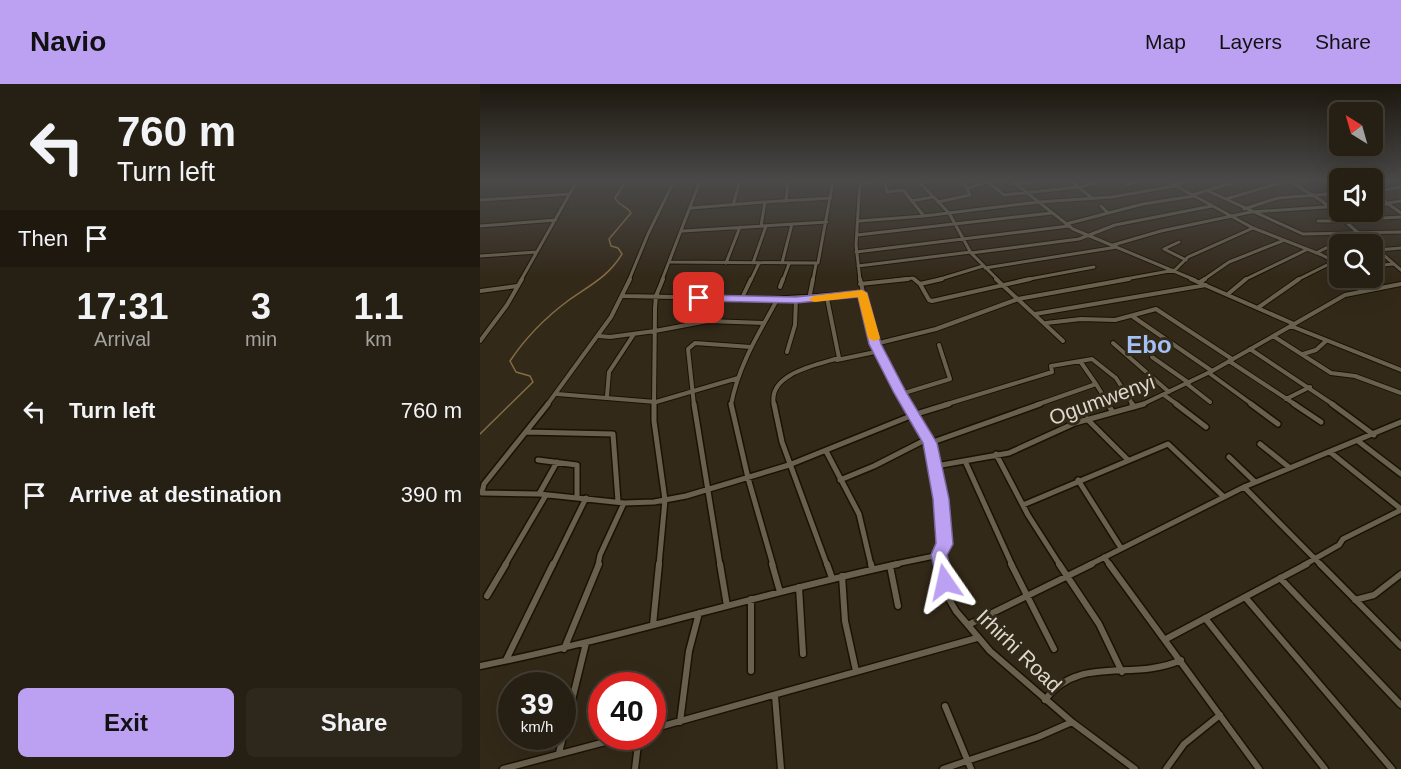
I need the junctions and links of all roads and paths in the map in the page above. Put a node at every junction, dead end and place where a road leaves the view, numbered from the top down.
1 (560, 213) edge
2 (658, 213) edge
3 (689, 213) edge
4 (763, 213) edge
5 (829, 213) edge
6 (859, 213) edge
7 (921, 213) edge
8 (949, 213) joint
9 (1052, 213) joint
10 (1108, 213) edge
11 (1176, 213) edge
12 (1225, 213) edge
13 (1247, 213) edge
14 (1253, 213) edge
15 (1401, 215) edge
16 (924, 216) junction
17 (1232, 217) junction
18 (1383, 217) edge
19 (556, 220) junction
20 (859, 221) junction
21 (1318, 221) dead end
22 (1329, 221) edge
23 (827, 222) junction
24 (1348, 222) edge
25 (792, 224) junction
26 (956, 225) junction
27 (1067, 225) junction
28 (480, 226) edge
29 (761, 226) junction
30 (766, 226) junction
31 (740, 227) junction
32 (1253, 228) junction
33 (683, 231) junction
34 (1401, 232) edge
35 (1329, 234) edge
36 (1360, 234) joint
37 (857, 235) junction
38 (1089, 235) junction
39 (964, 238) junction
40 (1179, 242) dead end
41 (1282, 242) junction
42 (1115, 246) junction
43 (1383, 247) edge
44 (1329, 248) edge
45 (1401, 248) edge
46 (1306, 249) junction
47 (538, 252) junction
48 (856, 252) junction
49 (971, 253) junction
50 (1316, 253) junction
51 (1383, 255) edge
52 (480, 256) edge
53 (1329, 259) edge
54 (1186, 260) junction
55 (670, 262) junction
56 (726, 263) junction
57 (753, 263) junction
58 (759, 263) junction
59 (782, 263) junction
60 (1329, 263) edge
61 (789, 264) junction
62 (816, 264) junction
63 (1394, 264) junction
64 (1383, 265) edge
65 (858, 266) junction
66 (984, 267) junction
67 (1094, 267) dead end
68 (1171, 270) junction
69 (1401, 270) edge
70 (1200, 282) junction
71 (860, 284) junction
72 (920, 284) junction
73 (1002, 284) junction
74 (1401, 284) edge
75 (1206, 285) junction
76 (518, 286) junction
77 (780, 287) dead end
78 (1383, 287) edge
79 (1377, 288) edge
80 (481, 292) edge
81 (862, 293) junction
82 (1228, 294) junction
83 (623, 296) junction
84 (656, 296) junction
85 (827, 298) junction
86 (809, 299) junction
87 (1018, 299) junction
88 (741, 300) junction
89 (777, 300) junction
90 (796, 300) junction
91 (1259, 307) junction
92 (1035, 314) junction
93 (1132, 316) junction
94 (764, 322) junction
95 (1046, 323) junction
96 (1293, 325) junction
97 (655, 331) junction
98 (480, 332) edge
99 (488, 332) junction
100 (634, 334) junction
101 (599, 336) junction
102 (1273, 336) junction
103 (480, 340) edge
104 (1063, 341) dead end
105 (1326, 341) junction
106 (1113, 343) dead end
107 (875, 344) junction
108 (939, 345) dead end
109 (751, 347) junction
110 (1250, 349) junction
111 (880, 351) junction
112 (787, 352) dead end
113 (1303, 354) junction
114 (1152, 357) dead end
115 (837, 360) junction
116 (1231, 360) junction
117 (1080, 361) junction
118 (1401, 370) edge
119 (1211, 372) junction
120 (738, 378) junction
121 (1096, 384) junction
122 (1188, 384) junction
123 (1310, 387) junction
124 (692, 391) junction
125 (1167, 393) junction
126 (1401, 393) edge
127 (557, 394) junction
128 (901, 394) junction
129 (607, 396) junction
130 (1286, 399) junction
131 (656, 402) junction
132 (1210, 402) dead end
133 (1134, 407) junction
134 (1112, 411) junction
135 (913, 415) junction
136 (1087, 419) junction
137 (1321, 422) dead end
138 (1401, 422) edge
139 (1278, 424) dead end
140 (1206, 427) dead end
141 (525, 432) junction
142 (1374, 435) junction
143 (929, 441) junction
144 (1358, 441) junction
145 (1260, 444) dead end
146 (826, 451) junction
147 (1330, 452) junction
148 (996, 454) junction
149 (1229, 457) dead end
150 (538, 460) dead end
151 (1128, 460) junction
152 (965, 461) junction
153 (557, 462) junction
154 (789, 465) junction
155 (936, 466) junction
156 (1290, 468) junction
157 (1401, 474) edge
158 (748, 478) junction
159 (840, 480) junction
160 (1078, 480) junction
161 (1255, 482) junction
162 (1244, 487) junction
163 (480, 490) edge
164 (706, 492) junction
165 (539, 494) junction
166 (546, 495) junction
167 (577, 497) junction
168 (1224, 497) junction
169 (586, 498) junction
170 (665, 500) junction
171 (621, 502) junction
172 (1023, 505) junction
173 (1401, 509) edge
174 (1121, 548) junction
175 (939, 555) junction
176 (1104, 557) junction
177 (1314, 560) junction
178 (890, 566) junction
179 (872, 569) junction
180 (1401, 574) edge
181 (842, 576) junction
182 (1069, 576) junction
183 (832, 578) junction
184 (1281, 578) junction
185 (799, 587) junction
186 (780, 592) junction
187 (487, 596) dead end
188 (1028, 596) junction
189 (1245, 597) junction
190 (751, 599) junction
191 (1355, 600) junction
192 (727, 606) junction
193 (898, 606) dead end
194 (699, 613) junction
195 (1205, 618) junction
196 (652, 625) junction
197 (968, 625) junction
198 (977, 638) junction
199 (1166, 639) junction
200 (586, 643) junction
201 (1401, 646) edge
202 (564, 650) junction
203 (1054, 650) dead end
204 (803, 654) dead end
205 (506, 660) junction
206 (1181, 660) junction
207 (480, 666) edge
208 (856, 671) junction
209 (751, 672) dead end
210 (1122, 672) junction
211 (775, 696) junction
212 (1046, 700) junction
213 (1401, 705) edge
214 (945, 706) dead end
215 (1220, 715) junction
216 (680, 722) junction
217 (1072, 722) junction
218 (666, 726) edge
219 (588, 746) edge
220 (637, 750) edge
221 (559, 753) junction
222 (968, 760) junction
223 (503, 769) edge
224 (635, 769) edge
225 (781, 769) edge
226 (943, 769) edge
227 (971, 769) edge
228 (1135, 769) edge
229 (1166, 769) edge
230 (1259, 769) edge
231 (1325, 769) edge
232 (1392, 769) edge

1 - 19 street
2 - 83 street
3 - 33 street
4 - 29 street
5 - 23 street
6 - 20 street, Irhirhi Road
7 - 16 street
8 - 16 street
8 - 26 street
9 - 26 street
9 - 27 street
10 - 27 street
11 - 38 street
12 - 17 street
13 - 17 street
14 - 35 street
15 - 18 street
16 - 20 street
17 - 32 street
17 - 42 street
19 - 28 street
19 - 47 street
20 - 37 street, Irhirhi Road
21 - 22 street
23 - 25 street
23 - 62 street
24 - 36 street
25 - 30 street
25 - 59 street
26 - 37 street
26 - 39 street
27 - 38 street
27 - 39 street
29 - 30 street
29 - 31 street
30 - 57 street
31 - 33 street
31 - 56 street
32 - 41 street
32 - 54 street
33 - 55 street
34 - 36 street
37 - 48 street, Irhirhi Road
38 - 42 street
38 - 49 street
39 - 48 street
39 - 49 street
40 - 54 street
41 - 46 street
41 - 70 street
42 - 66 street
42 - 68 street
43 - 45 street
44 - 50 street
46 - 50 street
46 - 82 street
47 - 52 street
47 - 76 street
48 - 65 street, Irhirhi Road
49 - 65 street
49 - 66 street
50 - 53 street
51 - 63 street
54 - 68 street
55 - 56 street
55 - 84 street
56 - 57 street
57 - 58 street
58 - 59 street
58 - 88 street
59 - 61 street
60 - 91 street
61 - 62 street
61 - 77 street
62 - 86 street
63 - 64 street
63 - 69 street
65 - 71 street, Irhirhi Road
66 - 72 street
66 - 73 street
67 - 73 street
68 - 70 street
68 - 87 street
70 - 75 street
71 - 72 street
71 - 81 street, Irhirhi Road
72 - 73 street
73 - 87 street
74 - 78 street, Ogumwenyi
75 - 82 street
75 - 92 street
76 - 80 street
76 - 99 street
79 - 96 street, Ogumwenyi
81 - 85 street
81 - 107 street, Irhirhi Road
82 - 91 street
83 - 84 street
83 - 101 street
84 - 88 street
84 - 97 street
85 - 86 street
85 - 115 street
86 - 90 street
87 - 92 street
87 - 107 street
88 - 89 street
89 - 90 street
89 - 94 street
90 - 112 street
91 - 96 street
92 - 95 street
93 - 95 street
93 - 116 street
93 - 119 street
94 - 97 street
94 - 109 street
95 - 104 street
96 - 102 street, Ogumwenyi
96 - 105 street
97 - 100 street
97 - 131 street
98 - 99 street
99 - 103 street
100 - 101 street
100 - 129 street
101 - 127 street
102 - 110 street, Ogumwenyi
102 - 113 street
105 - 113 street
105 - 118 street
106 - 125 street
107 - 111 street, Irhirhi Road
108 - 128 street
109 - 120 street
109 - 124 street
110 - 116 street, Ogumwenyi
110 - 123 street
111 - 115 street
111 - 128 street, Irhirhi Road
113 - 126 street
114 - 122 street
115 - 154 street
116 - 119 street, Ogumwenyi
116 - 130 street
117 - 121 street
117 - 133 street
117 - 135 street
119 - 122 street, Ogumwenyi
119 - 139 street
120 - 124 street
120 - 158 street
121 - 134 street
121 - 143 street
122 - 125 street, Ogumwenyi
122 - 132 street
123 - 130 street
123 - 142 street
124 - 131 street
124 - 164 street
125 - 133 street, Ogumwenyi
125 - 140 street
127 - 129 street
127 - 141 street
128 - 135 street, Irhirhi Road
129 - 131 street
130 - 137 street
131 - 170 street
133 - 134 street, Ogumwenyi
134 - 136 street, Ogumwenyi
135 - 143 street, Irhirhi Road
135 - 146 street
136 - 148 street, Ogumwenyi
136 - 151 street
138 - 142 street
141 - 163 street
141 - 171 street
142 - 144 street
143 - 155 street, Irhirhi Road
143 - 159 street
144 - 147 street
144 - 157 street
145 - 156 street
146 - 154 street
146 - 159 street
147 - 156 street
147 - 173 street
148 - 152 street, Ogumwenyi
148 - 172 street
149 - 161 street
150 - 153 street
151 - 160 street
151 - 168 street
152 - 155 street, Ogumwenyi
152 - 188 street
153 - 165 street
153 - 167 street
154 - 158 street
154 - 183 street
155 - 175 street, Irhirhi Road
156 - 161 street
158 - 164 street
158 - 186 street
159 - 179 street
160 - 172 street
160 - 174 street
161 - 162 street
162 - 168 street
162 - 177 street
163 - 165 street
164 - 170 street
164 - 192 street
165 - 166 street
166 - 167 street
166 - 187 street
167 - 169 street
168 - 174 street
169 - 171 street
169 - 205 street
170 - 171 street
170 - 196 street
171 - 202 street
172 - 182 street
173 - 177 street
174 - 176 street
175 - 178 street
175 - 197 street, Irhirhi Road
176 - 182 street
176 - 199 street
177 - 184 street
177 - 191 street
178 - 179 street
178 - 193 street
179 - 181 street
180 - 191 street
181 - 183 street
181 - 208 street
182 - 188 street
182 - 210 street
183 - 185 street
184 - 189 street
184 - 213 street
185 - 186 street
185 - 204 street
186 - 190 street
188 - 197 street
188 - 203 street
189 - 195 street
189 - 232 street
190 - 192 street
190 - 209 street
191 - 201 street
192 - 194 street
194 - 196 street
194 - 216 street
195 - 199 street
195 - 231 street
196 - 200 street
197 - 198 street, Irhirhi Road
198 - 208 street
198 - 212 street, Irhirhi Road
199 - 206 street
200 - 202 street
200 - 221 street
202 - 205 street
205 - 207 street
206 - 210 street
206 - 215 street
208 - 211 street
210 - 212 street
211 - 216 street
211 - 225 street
212 - 217 street, Irhirhi Road
214 - 222 street
215 - 229 street
215 - 230 street
216 - 218 street
217 - 222 street
217 - 228 street, Irhirhi Road
219 - 221 street
220 - 224 street
221 - 223 street
222 - 226 street
222 - 227 street

